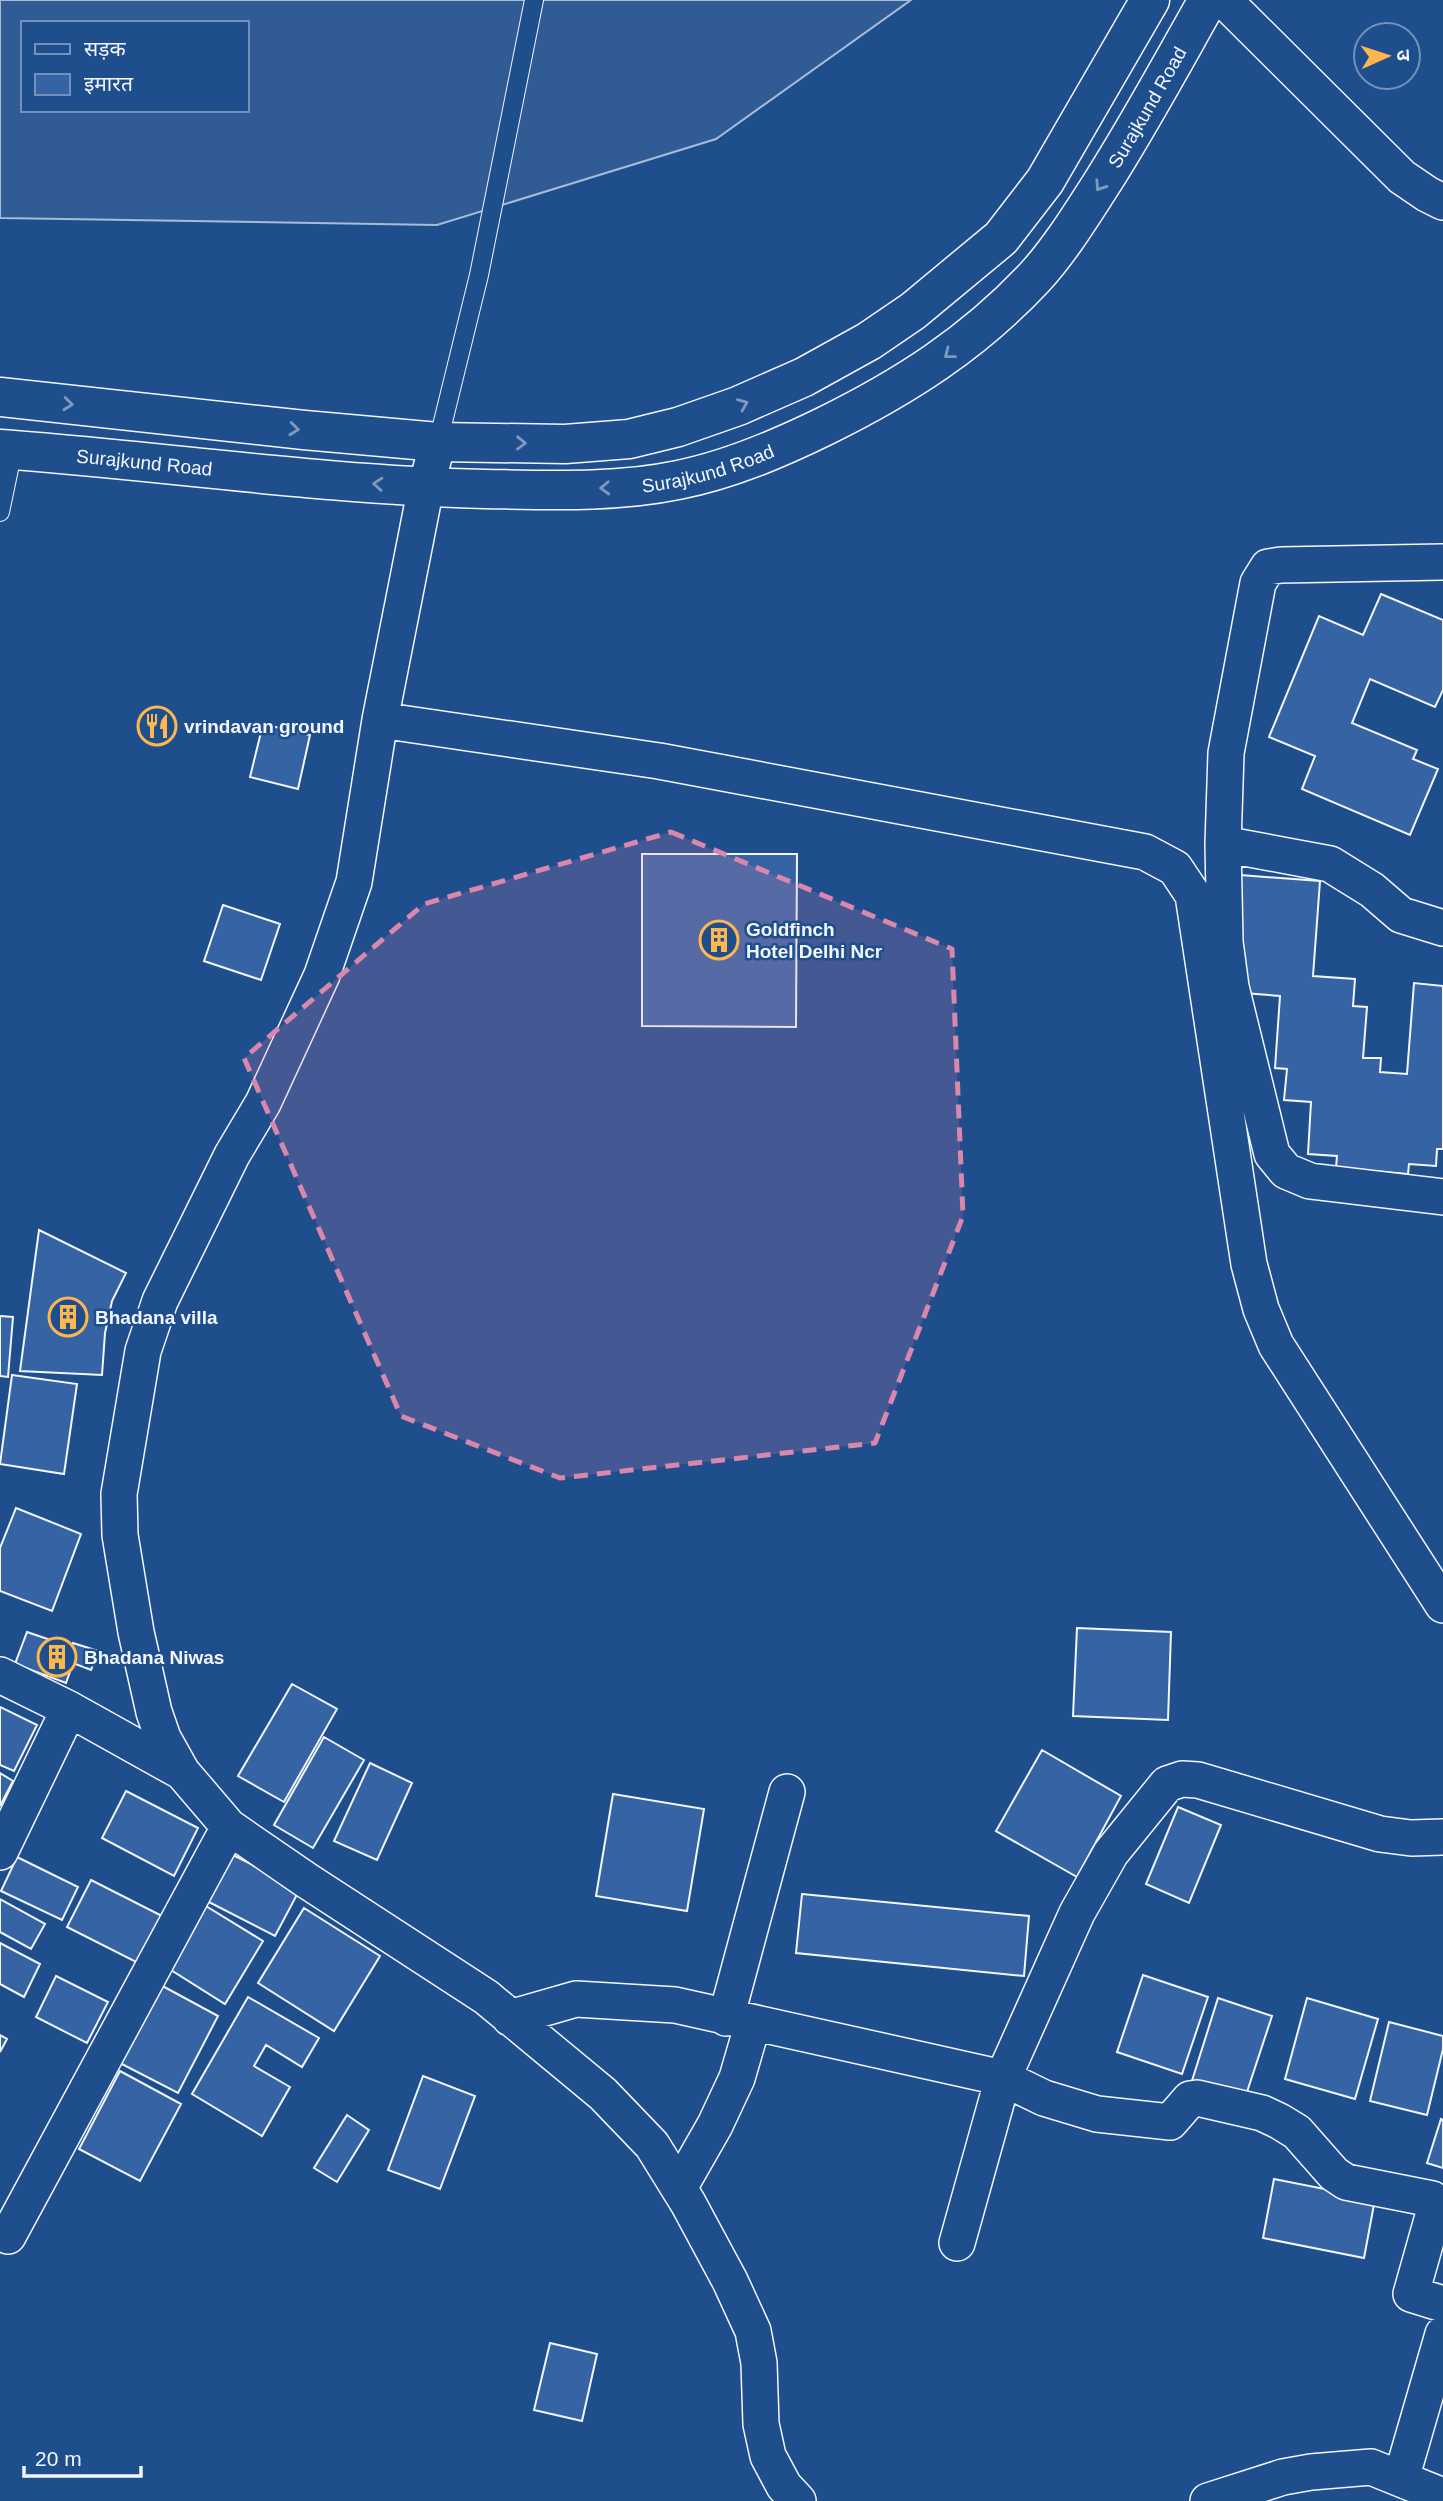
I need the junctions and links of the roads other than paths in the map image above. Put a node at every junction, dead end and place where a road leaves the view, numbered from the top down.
1 (534, 0) edge
2 (1150, 0) edge
3 (1208, 0) edge
4 (1224, 0) edge
5 (1443, 202) edge
6 (0, 397) edge
7 (438, 442) junction
8 (7, 450) edge
9 (426, 487) junction
10 (0, 512) edge
11 (1443, 562) edge
12 (380, 720) junction
13 (1223, 844) junction
14 (1443, 929) edge
15 (1443, 1197) edge
16 (1443, 1605) edge
17 (0, 1675) edge
18 (69, 1709) junction
19 (182, 1772) junction
20 (787, 1792) dead end
21 (229, 1827) junction
22 (1443, 1837) edge
23 (0, 1852) edge
24 (510, 2018) junction
25 (740, 2020) junction
26 (1003, 2078) junction
27 (679, 2188) junction
28 (8, 2236) dead end
29 (957, 2243) dead end
30 (1443, 2304) edge
31 (1443, 2334) edge
32 (1401, 2479) junction
33 (1443, 2496) edge
34 (798, 2501) edge
35 (1208, 2501) edge

1 - 7 lane
7 -> 2 main road
3 -> 9 main road, Surajkund Road
4 - 5 street
6 -> 7 main road
7 - 9 street
9 -> 8 main road, Surajkund Road
8 - 10 lane
9 - 12 street
11 - 13 street
12 - 16 street
12 - 19 street
13 - 14 street
13 - 15 street
17 - 18 street
18 - 19 street
18 - 23 street
19 - 21 street
20 - 25 street
21 - 24 street
21 - 28 street
22 - 26 street
24 - 25 street
24 - 27 street
25 - 26 street
25 - 27 street
26 - 29 street
26 - 30 street
27 - 34 street
31 - 32 street
32 - 33 street
32 - 35 street

